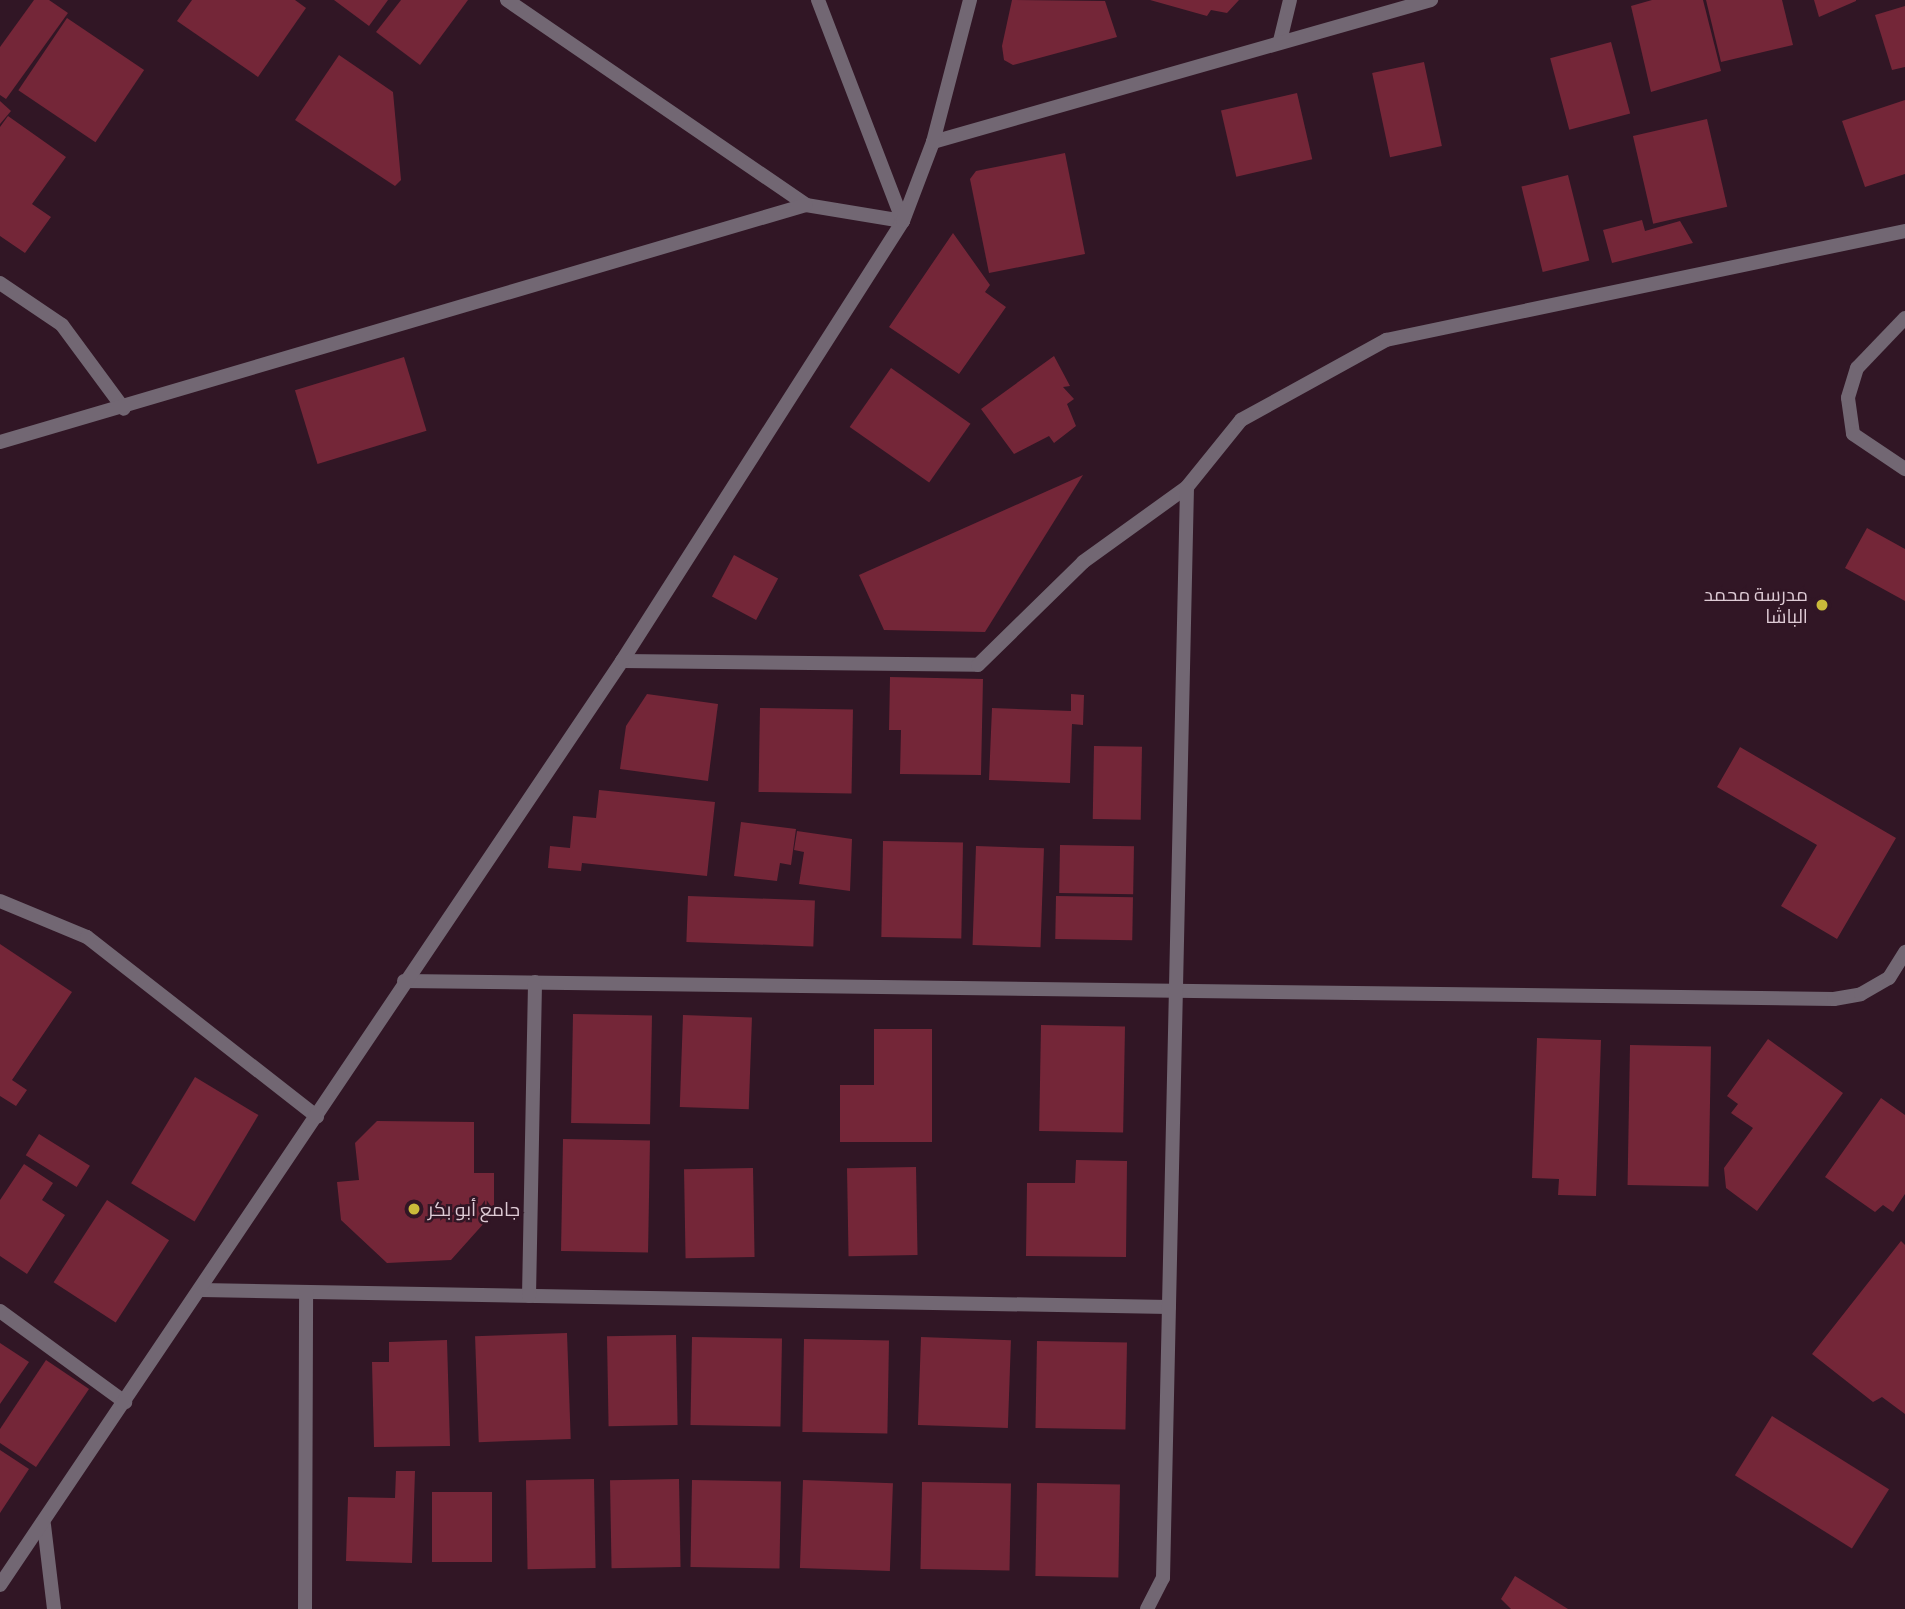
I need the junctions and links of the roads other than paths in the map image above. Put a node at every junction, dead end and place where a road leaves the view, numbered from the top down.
1 (507, 0) edge
2 (818, 0) edge
3 (970, 0) edge
4 (1290, 0) edge
5 (1431, 0) edge
6 (1280, 41) junction
7 (933, 142) junction
8 (806, 205) junction
9 (903, 221) junction
10 (1905, 231) edge
11 (0, 283) edge
12 (1905, 318) edge
13 (124, 409) junction
14 (0, 442) edge
15 (1905, 469) edge
16 (1187, 487) junction
17 (622, 661) junction
18 (0, 901) edge
19 (1905, 952) edge
20 (404, 981) junction
21 (535, 982) junction
22 (1176, 991) junction
23 (317, 1117) junction
24 (201, 1290) junction
25 (306, 1292) junction
26 (529, 1296) junction
27 (1169, 1307) junction
28 (0, 1311) edge
29 (125, 1402) junction
30 (44, 1525) junction
31 (0, 1585) edge
32 (54, 1609) edge
33 (305, 1609) edge
34 (1147, 1609) edge

1 - 8 street
2 - 9 street
3 - 7 street
4 - 6 street
5 - 6 street
6 - 7 street
7 - 9 street
8 - 9 street
8 - 13 street
9 - 17 street
10 - 16 street
11 - 13 street
12 - 15 street
13 - 14 street
16 - 17 street
16 - 22 street
17 - 20 street
18 - 23 street
19 - 22 street
20 - 21 street
20 - 23 street
21 - 22 street
21 - 26 street
22 - 27 street
23 - 24 street
24 - 25 street
24 - 29 street
25 - 26 street
25 - 33 street
26 - 27 street
27 - 34 street
28 - 29 street
29 - 30 street
30 - 31 street
30 - 32 street

